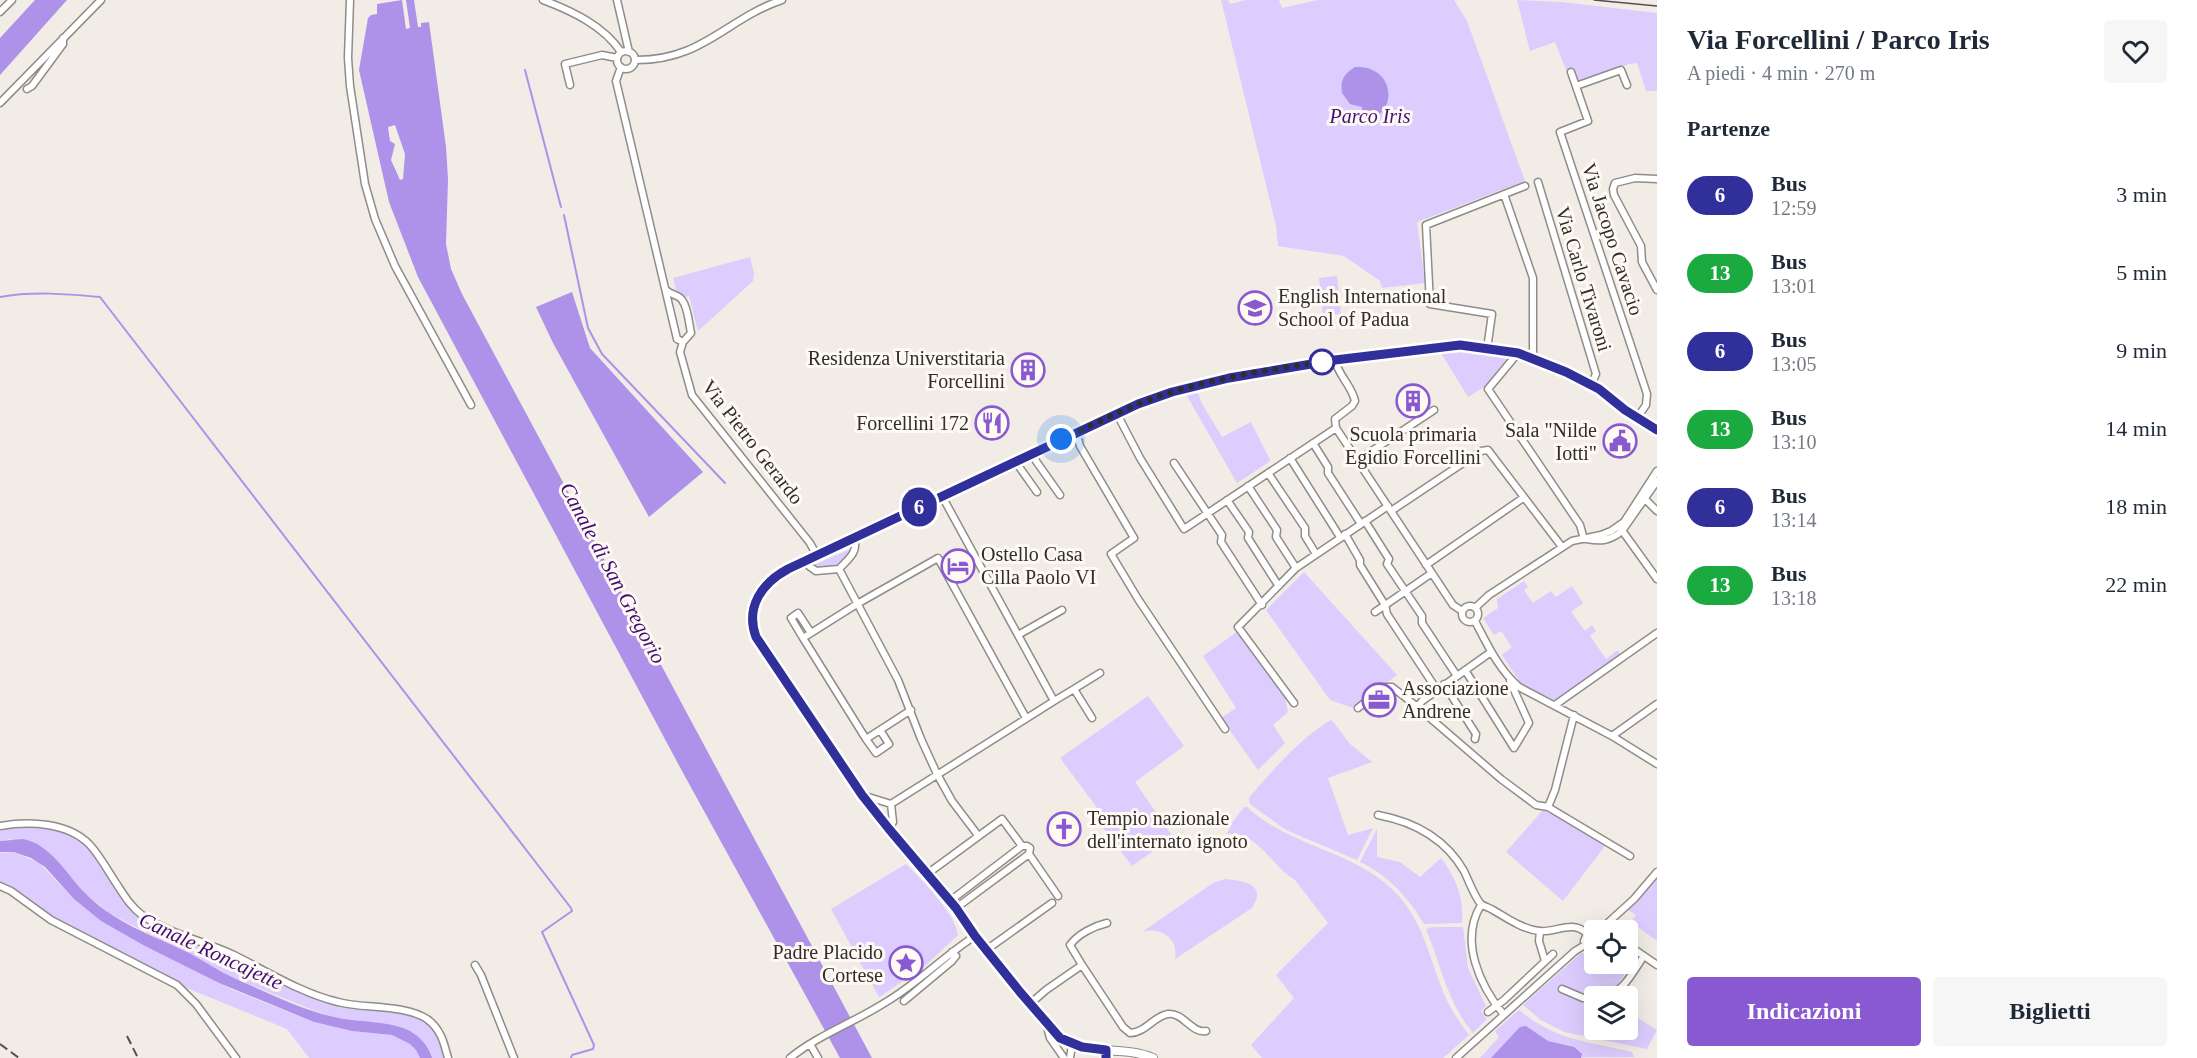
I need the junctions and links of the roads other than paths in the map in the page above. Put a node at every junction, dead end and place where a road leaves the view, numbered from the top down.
1 (10, 0) edge
2 (101, 0) edge
3 (350, 0) edge
4 (543, 0) edge
5 (617, 0) edge
6 (782, 0) edge
7 (0, 6) edge
8 (0, 12) edge
9 (63, 38) junction
10 (629, 52) junction
11 (619, 55) junction
12 (635, 60) junction
13 (621, 67) junction
14 (1571, 72) dead end
15 (570, 85) dead end
16 (1626, 85) dead end
17 (1576, 86) junction
18 (27, 89) dead end
19 (0, 103) edge
20 (1657, 178) edge
21 (1538, 182) dead end
22 (1525, 186) dead end
23 (1504, 194) junction
24 (1657, 290) edge
25 (670, 298) junction
26 (682, 346) junction
27 (1487, 349) junction
28 (1518, 353) junction
29 (1533, 359) junction
30 (1335, 360) junction
31 (1591, 384) junction
32 (471, 405) dead end
33 (1434, 410) dead end
34 (1117, 414) junction
35 (1637, 418) junction
36 (1336, 428) junction
37 (1657, 430) edge
38 (1076, 432) junction
39 (1313, 443) junction
40 (1033, 453) junction
41 (1290, 458) junction
42 (1358, 460) junction
43 (1015, 461) junction
44 (1174, 463) dead end
45 (1657, 471) edge
46 (1268, 473) junction
47 (1657, 481) edge
48 (1248, 486) junction
49 (1037, 492) dead end
50 (1060, 495) dead end
51 (942, 496) junction
52 (1643, 497) junction
53 (1523, 498) junction
54 (1227, 500) junction
55 (1390, 509) junction
56 (1657, 511) edge
57 (1207, 513) junction
58 (1363, 522) junction
59 (1620, 529) junction
60 (1343, 536) junction
61 (854, 539) junction
62 (1584, 539) junction
63 (1562, 547) junction
64 (1316, 554) junction
65 (817, 556) junction
66 (806, 561) junction
67 (1426, 565) junction
68 (1296, 568) junction
69 (839, 569) junction
70 (1432, 573) junction
71 (1657, 579) edge
72 (1278, 585) junction
73 (1405, 591) junction
74 (857, 604) junction
75 (1262, 604) junction
76 (1385, 605) junction
77 (1475, 608) junction
78 (1062, 610) dead end
79 (1462, 610) junction
80 (1376, 612) dead end
81 (1475, 621) junction
82 (811, 633) junction
83 (1657, 633) edge
84 (1018, 635) junction
85 (803, 638) junction
86 (1491, 652) junction
87 (1465, 670) junction
88 (1100, 673) dead end
89 (1456, 676) junction
90 (1509, 677) junction
91 (1444, 684) junction
92 (1074, 689) junction
93 (1437, 690) junction
94 (1054, 701) junction
95 (1294, 703) dead end
96 (1657, 704) edge
97 (1419, 705) junction
98 (1555, 705) junction
99 (1358, 708) dead end
100 (911, 710) junction
101 (1574, 715) junction
102 (1026, 718) junction
103 (1092, 718) dead end
104 (1225, 729) dead end
105 (880, 730) junction
106 (1612, 736) junction
107 (866, 739) junction
108 (1475, 739) dead end
109 (1657, 765) edge
110 (937, 774) junction
111 (862, 795) junction
112 (891, 804) junction
113 (1548, 807) junction
114 (1378, 816) dead end
115 (0, 826) edge
116 (889, 829) junction
117 (976, 834) dead end
118 (1022, 846) junction
119 (1029, 854) junction
120 (1630, 856) dead end
121 (1657, 872) edge
122 (927, 874) junction
123 (0, 886) edge
124 (1058, 896) dead end
125 (950, 901) junction
126 (1052, 903) dead end
127 (1481, 905) junction
128 (956, 908) junction
129 (1612, 920) edge
130 (1107, 922) dead end
131 (1584, 929) edge
132 (1540, 931) junction
133 (975, 936) junction
134 (1584, 946) edge
135 (986, 950) junction
136 (952, 952) junction
137 (1638, 952) edge
138 (1553, 954) dead end
139 (1644, 956) junction
140 (1545, 961) junction
141 (475, 965) dead end
142 (1082, 965) junction
143 (1657, 965) edge
144 (1623, 986) edge
145 (1562, 989) dead end
146 (1584, 998) edge
147 (904, 1001) dead end
148 (1031, 1003) junction
149 (1496, 1006) junction
150 (1488, 1012) dead end
151 (1503, 1015) junction
152 (1046, 1023) junction
153 (1206, 1031) dead end
154 (812, 1043) junction
155 (1072, 1045) junction
156 (1467, 1049) junction
157 (1106, 1054) edge
158 (236, 1058) edge
159 (448, 1058) edge
160 (514, 1058) edge
161 (790, 1058) edge
162 (818, 1058) edge
163 (1064, 1058) edge
164 (1070, 1058) edge
165 (1153, 1058) edge
166 (1456, 1058) edge
167 (1467, 1058) edge

1 - 7 street
1 - 8 street
2 - 9 street
3 - 32 street
4 - 11 street
5 - 10 street
6 - 12 street
9 - 18 street
9 - 19 street
10 - 11 street
10 - 12 street
11 - 13 street
11 - 15 street
12 - 13 street
13 - 25 street, Via Pietro Gerardo
14 - 17 street, Via Jacopo Cavacio
16 - 17 street
17 - 35 street, Via Jacopo Cavacio
20 - 24 street
21 - 31 street, Via Carlo Tivaroni
22 - 23 street
23 - 27 street
23 - 29 street
25 - 26 street, Via Pietro Gerardo
25 - 26 street, Via Pietro Gerardo
26 - 65 street, Via Pietro Gerardo
27 - 28 street
27 - 30 street
28 - 29 street
28 - 62 street
29 - 31 street
30 - 34 street
30 - 36 street
31 - 35 street
33 - 42 street
34 - 38 street
34 - 57 street
35 - 37 street
36 - 39 street
36 - 42 street
38 - 40 street
38 - 104 street
39 - 41 street
39 - 58 street
40 - 43 street
40 - 50 street
41 - 46 street
41 - 60 street
42 - 55 street
43 - 49 street
43 - 51 street
44 - 57 street
45 - 52 street
46 - 48 street
46 - 64 street
47 - 52 street
48 - 54 street
48 - 68 street
51 - 61 street
51 - 84 street
52 - 56 street
52 - 59 street
53 - 55 street
53 - 63 street
53 - 67 street
54 - 57 street
54 - 72 street
55 - 58 street
55 - 67 street
57 - 75 street
58 - 60 street
58 - 73 street
59 - 62 street
59 - 71 street
60 - 64 street
60 - 76 street
61 - 65 street
61 - 69 street
62 - 63 street
63 - 77 street
64 - 68 street
65 - 66 street
66 - 69 street
66 - 111 street
67 - 70 street
68 - 72 street
69 - 74 street
70 - 73 street
70 - 79 street
72 - 75 street
73 - 76 street
73 - 89 street
74 - 82 street
74 - 100 street
74 - 102 street
75 - 95 street
76 - 80 street
76 - 93 street
77 - 79 street
77 - 81 street
78 - 84 street
79 - 81 street
81 - 86 street
82 - 85 street
82 - 85 street
83 - 98 street
84 - 94 street
85 - 107 street
86 - 87 street
86 - 90 street
87 - 89 street
87 - 90 street
88 - 92 street
89 - 91 street
90 - 98 street
91 - 93 street
91 - 108 street
92 - 94 street
92 - 103 street
93 - 97 street
94 - 102 street
96 - 106 street
97 - 99 street
97 - 113 street
98 - 101 street
100 - 105 street
100 - 110 street
101 - 106 street
101 - 113 street
102 - 110 street
105 - 107 street
105 - 107 street
106 - 109 street
110 - 112 street
110 - 117 street
111 - 112 street
111 - 116 street
112 - 116 street
113 - 120 street
114 - 127 street
115 - 159 street
116 - 122 street
118 - 119 street
118 - 122 street
118 - 125 street
119 - 124 street
119 - 128 street
121 - 129 street
122 - 125 street
123 - 158 street
125 - 128 street
126 - 135 street
127 - 132 street
127 - 149 street
128 - 133 street
130 - 142 street
131 - 132 street
132 - 140 street
133 - 135 street
133 - 136 street
134 - 151 street
135 - 148 street
136 - 147 street
136 - 154 street
137 - 139 street
138 - 140 street
139 - 143 street
139 - 144 street
140 - 149 street
141 - 160 street
142 - 148 street
142 - 153 street
145 - 146 street
148 - 152 street
149 - 150 street
149 - 151 street
151 - 156 street
152 - 155 street
152 - 163 street
154 - 161 street
154 - 162 street
155 - 157 street
155 - 164 street
156 - 166 street
156 - 167 street
157 - 165 street

